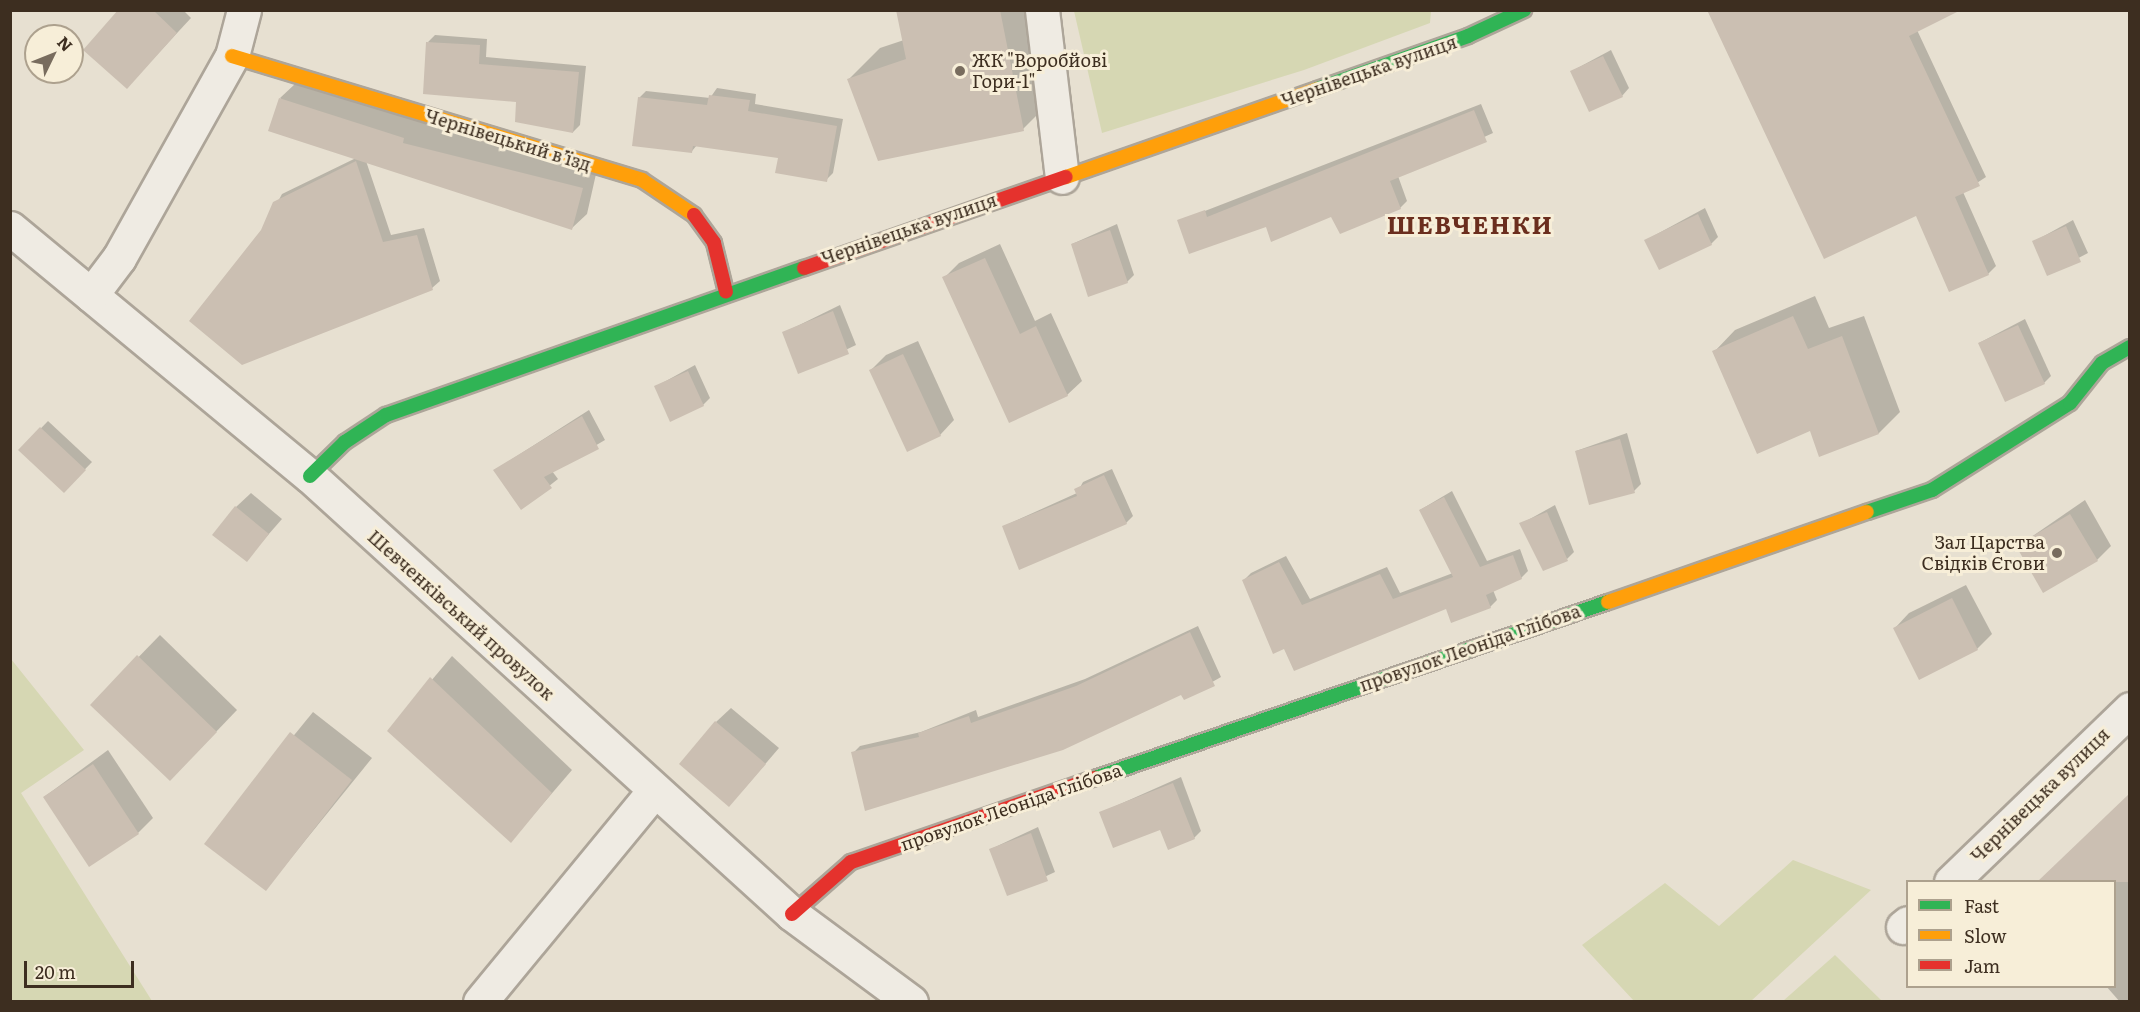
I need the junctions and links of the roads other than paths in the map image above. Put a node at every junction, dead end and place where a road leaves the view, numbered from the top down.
1 (243, 10) edge
2 (1042, 10) edge
3 (1524, 10) edge
4 (232, 56) junction
5 (1062, 177) junction
6 (10, 228) edge
7 (726, 292) junction
8 (92, 295) junction
9 (2130, 347) edge
10 (310, 476) junction
11 (2130, 709) edge
12 (654, 791) junction
13 (1953, 880) edge
14 (792, 914) junction
15 (480, 1002) edge
16 (911, 1002) edge

1 - 4 street
2 - 5 street
3 - 5 street, Чернівецька вулиця
4 - 7 street, Чернівецький вʼїзд
4 - 8 street
5 - 7 street, Чернівецька вулиця
6 - 8 street, Шевченківський провулок
7 - 10 street, Чернівецька вулиця
8 - 10 street, Шевченківський провулок
9 - 14 street, провулок Леоніда Глібова
10 - 12 street, Шевченківський провулок
11 - 13 street, Чернівецька вулиця
12 - 14 street, Шевченківський провулок
12 - 15 street
14 - 16 street, Шевченківський провулок

